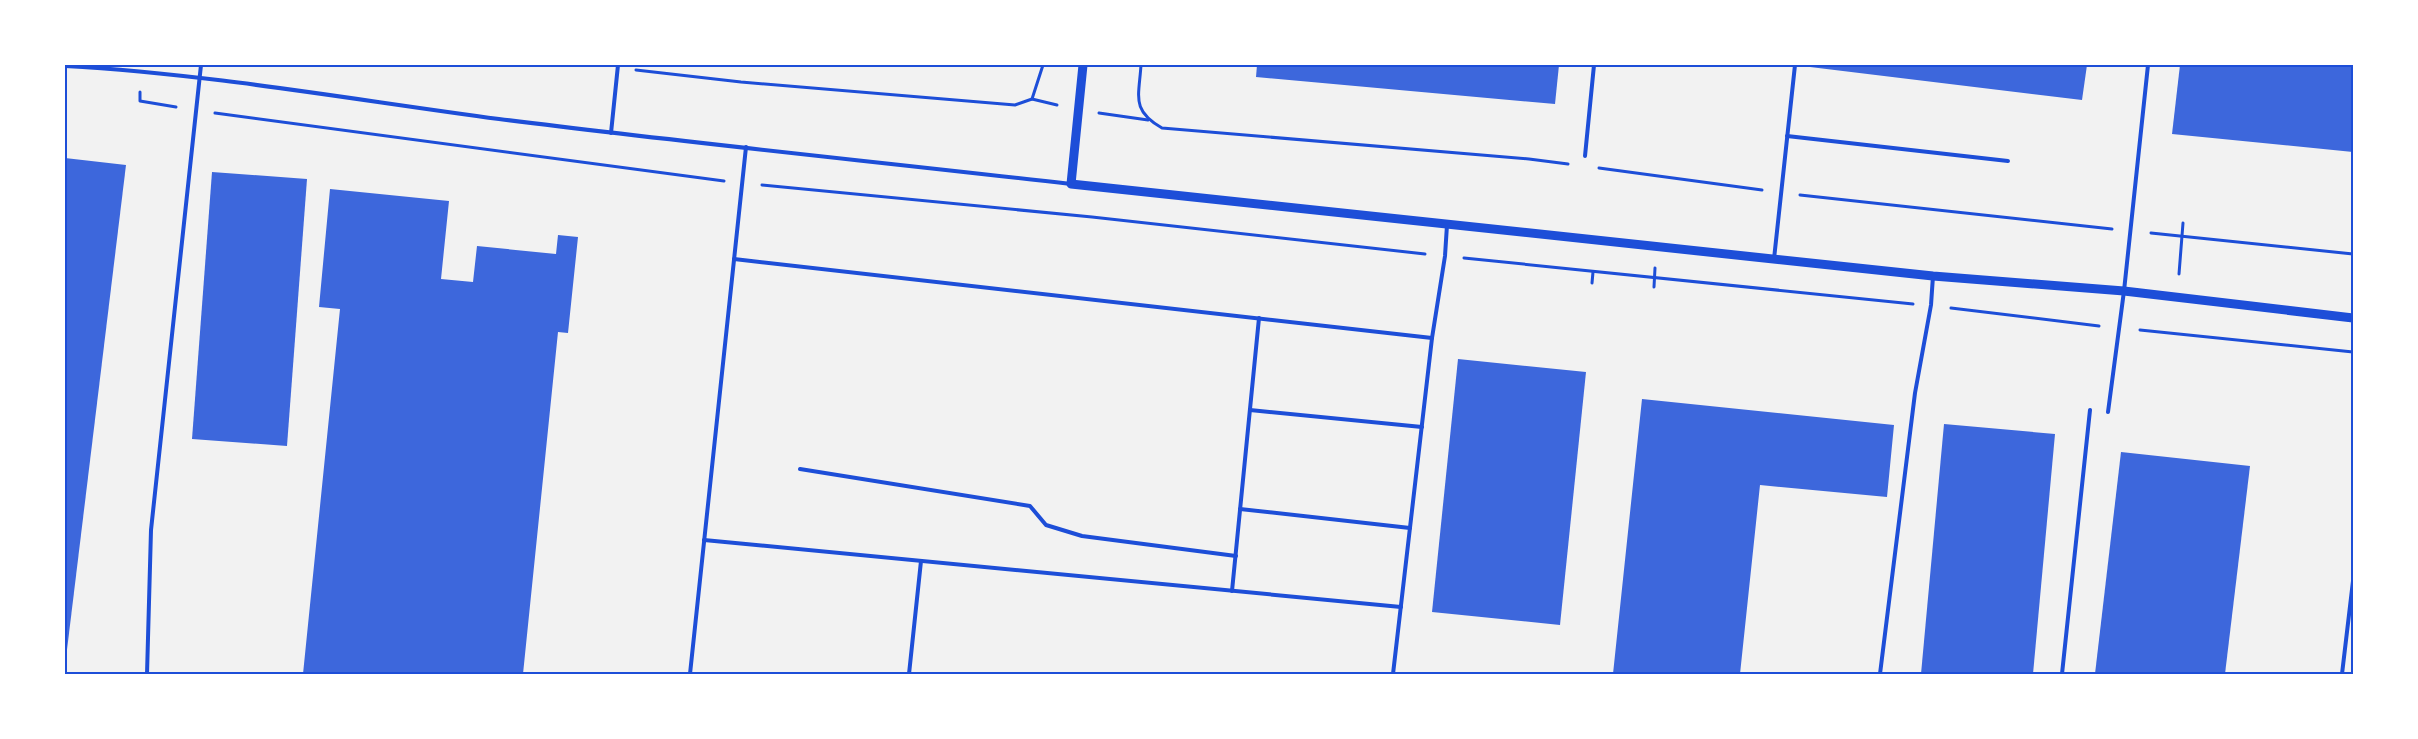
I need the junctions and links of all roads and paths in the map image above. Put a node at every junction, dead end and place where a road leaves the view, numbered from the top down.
1 (201, 65) edge
2 (1044, 65) edge
3 (1083, 65) edge
4 (1142, 65) edge
5 (1594, 65) edge
6 (1795, 65) edge
7 (2148, 65) edge
8 (65, 66) edge
9 (618, 66) edge
10 (141, 72) junction
11 (200, 79) junction
12 (196, 111) junction
13 (611, 133) junction
14 (1787, 136) junction
15 (746, 147) junction
16 (1585, 156) dead end
17 (2008, 161) dead end
18 (1577, 165) dead end
19 (1597, 168) dead end
20 (742, 183) junction
21 (1072, 184) junction
22 (1781, 192) junction
23 (2183, 222) dead end
24 (1447, 224) junction
25 (2131, 231) junction
26 (2182, 236) junction
27 (2353, 254) edge
28 (1445, 256) junction
29 (734, 259) junction
30 (1774, 259) junction
31 (1593, 272) junction
32 (1933, 276) junction
33 (1592, 282) dead end
34 (2124, 291) junction
35 (2177, 297) junction
36 (1931, 305) junction
37 (1259, 318) junction
38 (2353, 318) edge
39 (2118, 328) junction
40 (1432, 338) junction
41 (2353, 352) edge
42 (1250, 410) junction
43 (2090, 410) dead end
44 (2108, 412) dead end
45 (1422, 427) junction
46 (800, 469) dead end
47 (1240, 509) junction
48 (1410, 528) junction
49 (704, 540) junction
50 (1236, 556) junction
51 (921, 561) junction
52 (2353, 581) edge
53 (1232, 591) junction
54 (1400, 607) junction
55 (146, 674) edge
56 (690, 674) edge
57 (909, 674) edge
58 (1393, 674) edge
59 (1880, 674) edge
60 (2062, 674) edge
61 (2342, 674) edge

1 - 11 lane
2 - 9 path
3 - 21 street
4 - 18 path
5 - 16 lane
6 - 14 lane
7 - 25 lane
8 - 10 lane
9 - 13 lane
10 - 11 lane
10 - 12 path
11 - 12 lane
11 - 13 lane
12 - 20 path
12 - 55 lane
13 - 15 lane
14 - 17 lane
14 - 22 lane
15 - 20 lane
15 - 21 lane
19 - 22 path
20 - 28 path
20 - 29 lane
21 - 24 street
22 - 25 path
22 - 30 lane
23 - 26 path
24 - 28 lane
24 - 30 street
25 - 26 path
25 - 34 lane
26 - 27 path
26 - 35 path
28 - 31 path
28 - 40 lane
29 - 37 lane
29 - 49 lane
30 - 32 street
31 - 33 path
31 - 36 path
32 - 34 street
32 - 36 lane
34 - 35 street
34 - 39 lane
35 - 38 street
36 - 39 path
36 - 59 lane
37 - 40 lane
37 - 42 lane
39 - 41 path
39 - 44 lane
40 - 45 lane
42 - 45 lane
42 - 47 lane
43 - 60 lane
45 - 48 lane
46 - 50 lane
47 - 48 lane
47 - 50 lane
48 - 54 lane
49 - 51 lane
49 - 56 lane
50 - 53 lane
51 - 53 lane
51 - 57 lane
52 - 61 lane
53 - 54 lane
54 - 58 lane

